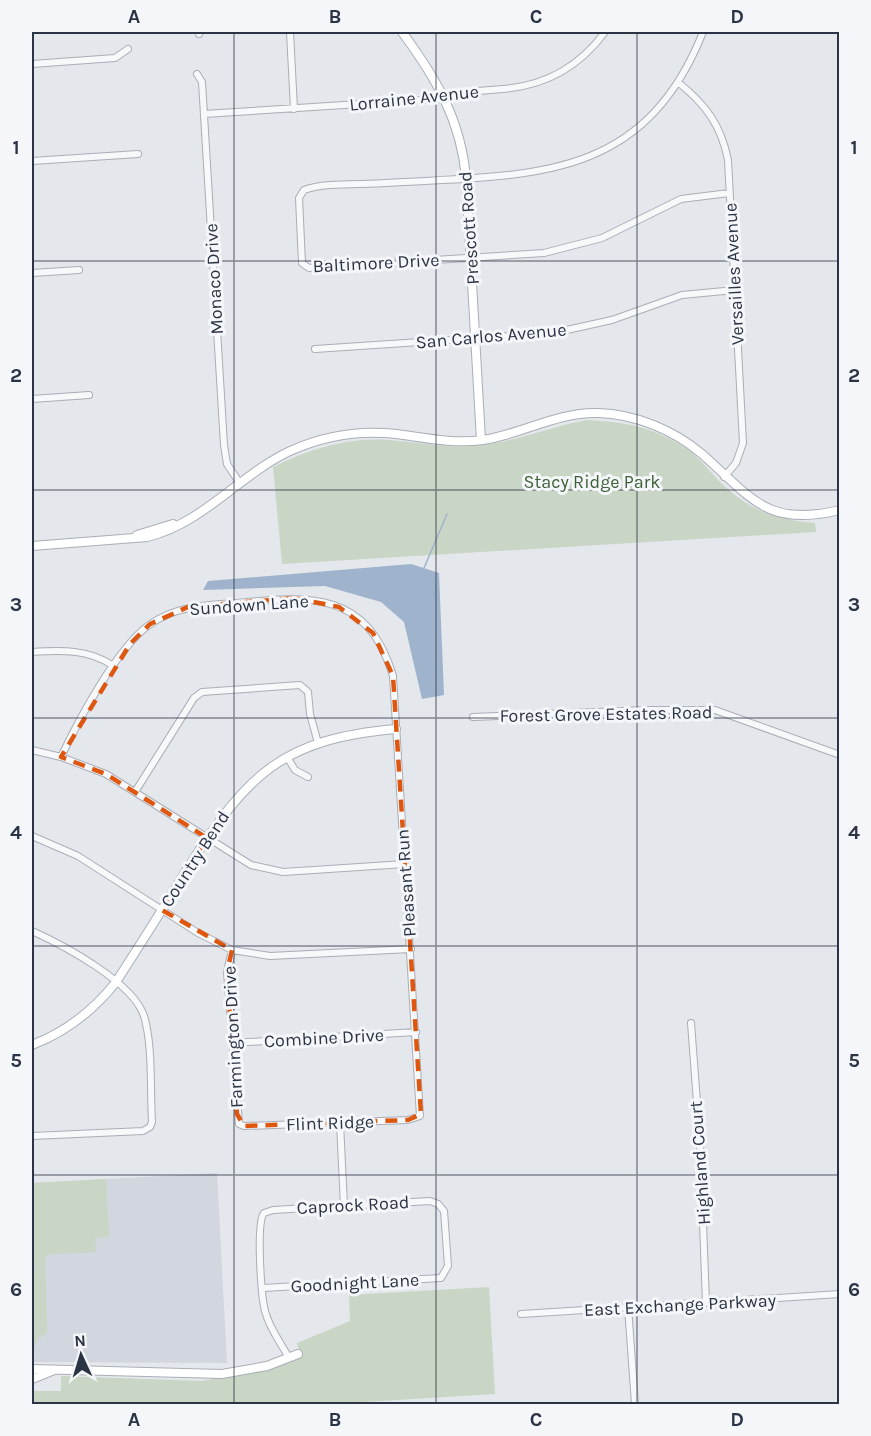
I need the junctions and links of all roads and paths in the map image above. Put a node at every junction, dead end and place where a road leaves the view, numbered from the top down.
1 (290, 32) edge
2 (402, 32) edge
3 (605, 32) edge
4 (703, 32) edge
5 (128, 49) dead end
6 (32, 64) edge
7 (197, 74) dead end
8 (679, 83) junction
9 (445, 96) junction
10 (294, 109) junction
11 (204, 114) junction
12 (138, 154) dead end
13 (32, 161) edge
14 (466, 178) junction
15 (729, 193) junction
16 (471, 258) junction
17 (79, 270) dead end
18 (32, 273) edge
19 (735, 290) junction
20 (475, 339) junction
21 (315, 349) dead end
22 (89, 395) dead end
23 (32, 399) edge
24 (481, 440) junction
25 (724, 477) junction
26 (239, 482) junction
27 (840, 510) edge
28 (32, 546) edge
29 (385, 650) joint
30 (32, 652) edge
31 (114, 666) junction
32 (473, 717) dead end
33 (396, 729) junction
34 (318, 743) junction
35 (32, 750) edge
36 (840, 755) edge
37 (61, 757) junction
38 (287, 757) junction
39 (308, 777) dead end
40 (135, 792) junction
41 (32, 836) edge
42 (207, 838) junction
43 (405, 864) junction
44 (162, 910) junction
45 (32, 931) edge
46 (411, 949) junction
47 (232, 950) junction
48 (116, 982) junction
49 (691, 1023) dead end
50 (416, 1032) junction
51 (232, 1043) junction
52 (32, 1045) edge
53 (420, 1116) joint
54 (340, 1123) junction
55 (239, 1124) joint
56 (32, 1136) edge
57 (344, 1206) junction
58 (445, 1275) joint
59 (263, 1288) junction
60 (840, 1294) edge
61 (706, 1303) junction
62 (628, 1307) junction
63 (521, 1314) dead end
64 (298, 1354) dead end
65 (289, 1358) junction
66 (32, 1369) edge
67 (54, 1370) junction
68 (32, 1380) edge
69 (635, 1404) edge

1 - 10 street
2 - 9 street, Prescott Road
3 - 9 street, Lorraine Avenue
4 - 8 street
5 - 6 street
7 - 11 street, Monaco Drive
8 - 14 street
8 - 15 street, Versailles Avenue
9 - 10 street, Lorraine Avenue
9 - 14 street, Prescott Road
10 - 11 street, Lorraine Avenue
11 - 26 street, Monaco Drive
12 - 13 street
14 - 16 street, Prescott Road
14 - 16 street, Baltimore Drive
15 - 16 street, Baltimore Drive
15 - 19 street, Versailles Avenue
16 - 20 street, Prescott Road
17 - 18 street
19 - 20 street, San Carlos Avenue
19 - 25 street, Versailles Avenue
20 - 21 street, San Carlos Avenue
20 - 24 street, Prescott Road
22 - 23 street
24 - 25 street
24 - 26 street
25 - 27 street
26 - 28 street
29 - 31 street, Sundown Lane
29 - 33 street, Pleasant Run
30 - 31 street
31 - 37 street, Sundown Lane
32 - 36 street, Forest Grove Estates Road
33 - 34 street, Country Bend
33 - 43 street, Pleasant Run
34 - 38 street, Country Bend
34 - 40 street
35 - 37 street
37 - 40 street
38 - 39 street
38 - 42 street, Country Bend
40 - 42 street
41 - 44 street
42 - 43 street
42 - 44 street, Country Bend
43 - 46 street, Pleasant Run
44 - 47 street
44 - 48 street, Country Bend
45 - 48 street
46 - 47 street
46 - 50 street, Pleasant Run
47 - 51 street, Farmington Drive
48 - 52 street, Country Bend
48 - 56 street
49 - 61 street, Highland Court
50 - 51 street, Combine Drive
50 - 53 street, Pleasant Run
51 - 55 street, Farmington Drive
53 - 54 street, Flint Ridge
54 - 55 street, Flint Ridge
54 - 57 street
57 - 58 street, Caprock Road
57 - 59 street, Caprock Road
58 - 59 street, Goodnight Lane
59 - 65 street
60 - 61 street, East Exchange Parkway
61 - 62 street, East Exchange Parkway
62 - 63 street, East Exchange Parkway
62 - 69 street
64 - 65 street
65 - 67 street
66 - 67 street
67 - 68 street

